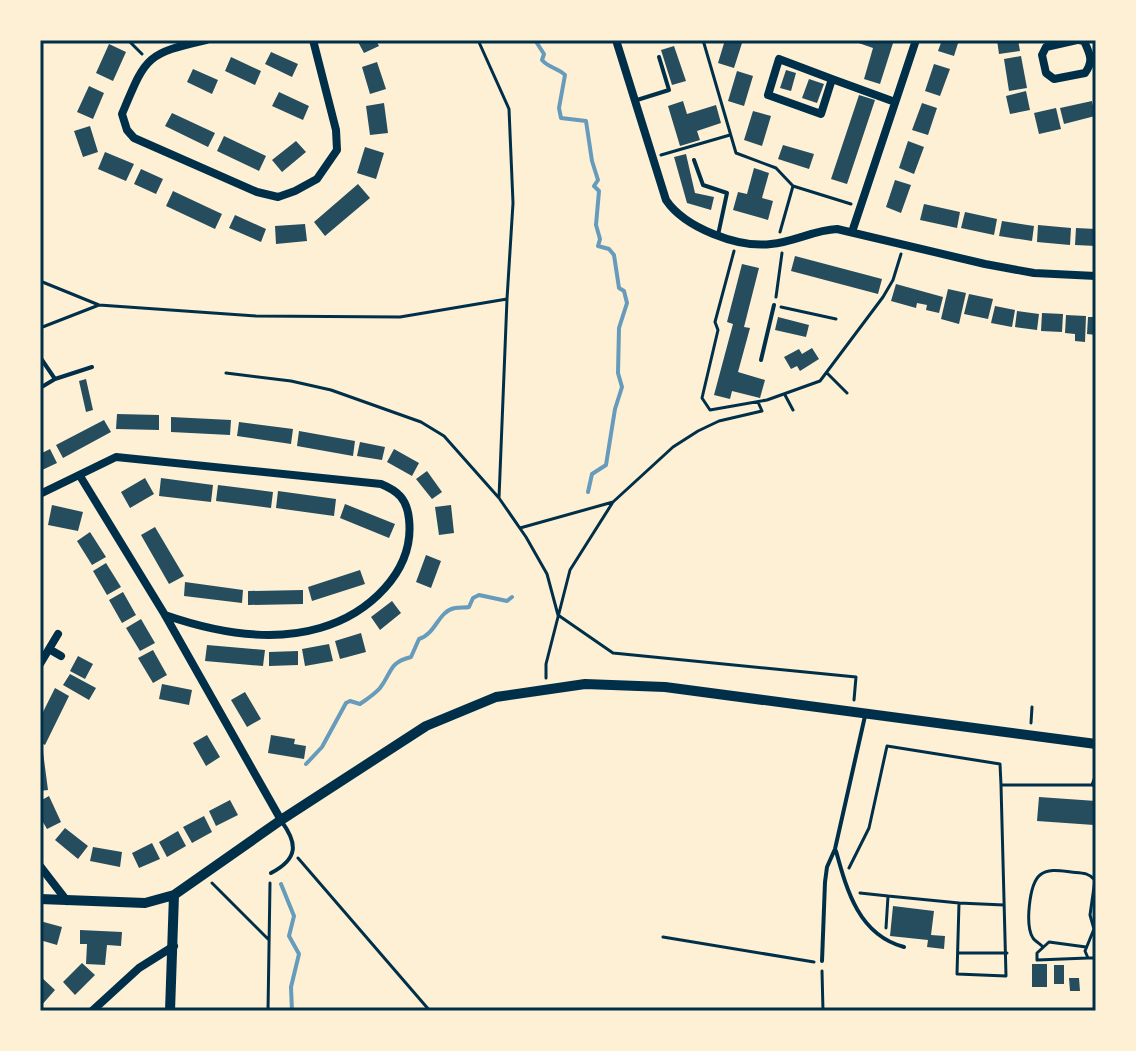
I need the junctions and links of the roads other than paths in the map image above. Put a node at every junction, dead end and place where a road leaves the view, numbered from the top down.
1 (206, 40) edge
2 (313, 40) edge
3 (616, 40) edge
4 (916, 40) edge
5 (1078, 40) edge
6 (1093, 54) edge
7 (659, 57) dead end
8 (832, 79) junction
9 (637, 100) junction
10 (895, 102) junction
11 (694, 160) dead end
12 (852, 232) junction
13 (718, 235) junction
14 (1096, 276) edge
15 (774, 305) road end
16 (40, 357) edge
17 (761, 360) dead end
18 (92, 367) dead end
19 (55, 379) junction
20 (40, 388) edge
21 (80, 476) junction
22 (40, 494) edge
23 (165, 615) junction
24 (58, 634) dead end
25 (49, 649) junction
26 (61, 656) dead end
27 (40, 664) edge
28 (866, 713) junction
29 (1096, 744) edge
30 (281, 820) junction
31 (835, 849) junction
32 (40, 866) edge
33 (273, 876) road end
34 (174, 895) junction
35 (40, 899) edge
36 (67, 901) junction
37 (174, 946) junction
38 (904, 947) dead end
39 (822, 961) dead end
40 (92, 1011) edge
41 (170, 1011) edge

1 - 2 street
3 - 9 street
4 - 10 street
5 - 6 street
5 - 6 street
7 - 9 lane
8 - 8 street
8 - 10 street
9 - 13 street
10 - 12 street
11 - 13 lane
12 - 13 street
12 - 14 street
15 - 17 lane
16 - 19 lane
18 - 19 lane
19 - 20 lane
21 - 22 street
21 - 23 street
21 - 23 street
23 - 30 street
24 - 25 street
25 - 26 street
25 - 27 street
28 - 29 street
28 - 30 street
28 - 31 lane
30 - 33 lane
30 - 34 street
31 - 38 lane
31 - 39 lane
32 - 36 street
34 - 36 street
34 - 37 street
35 - 36 street
37 - 40 street
37 - 41 street

